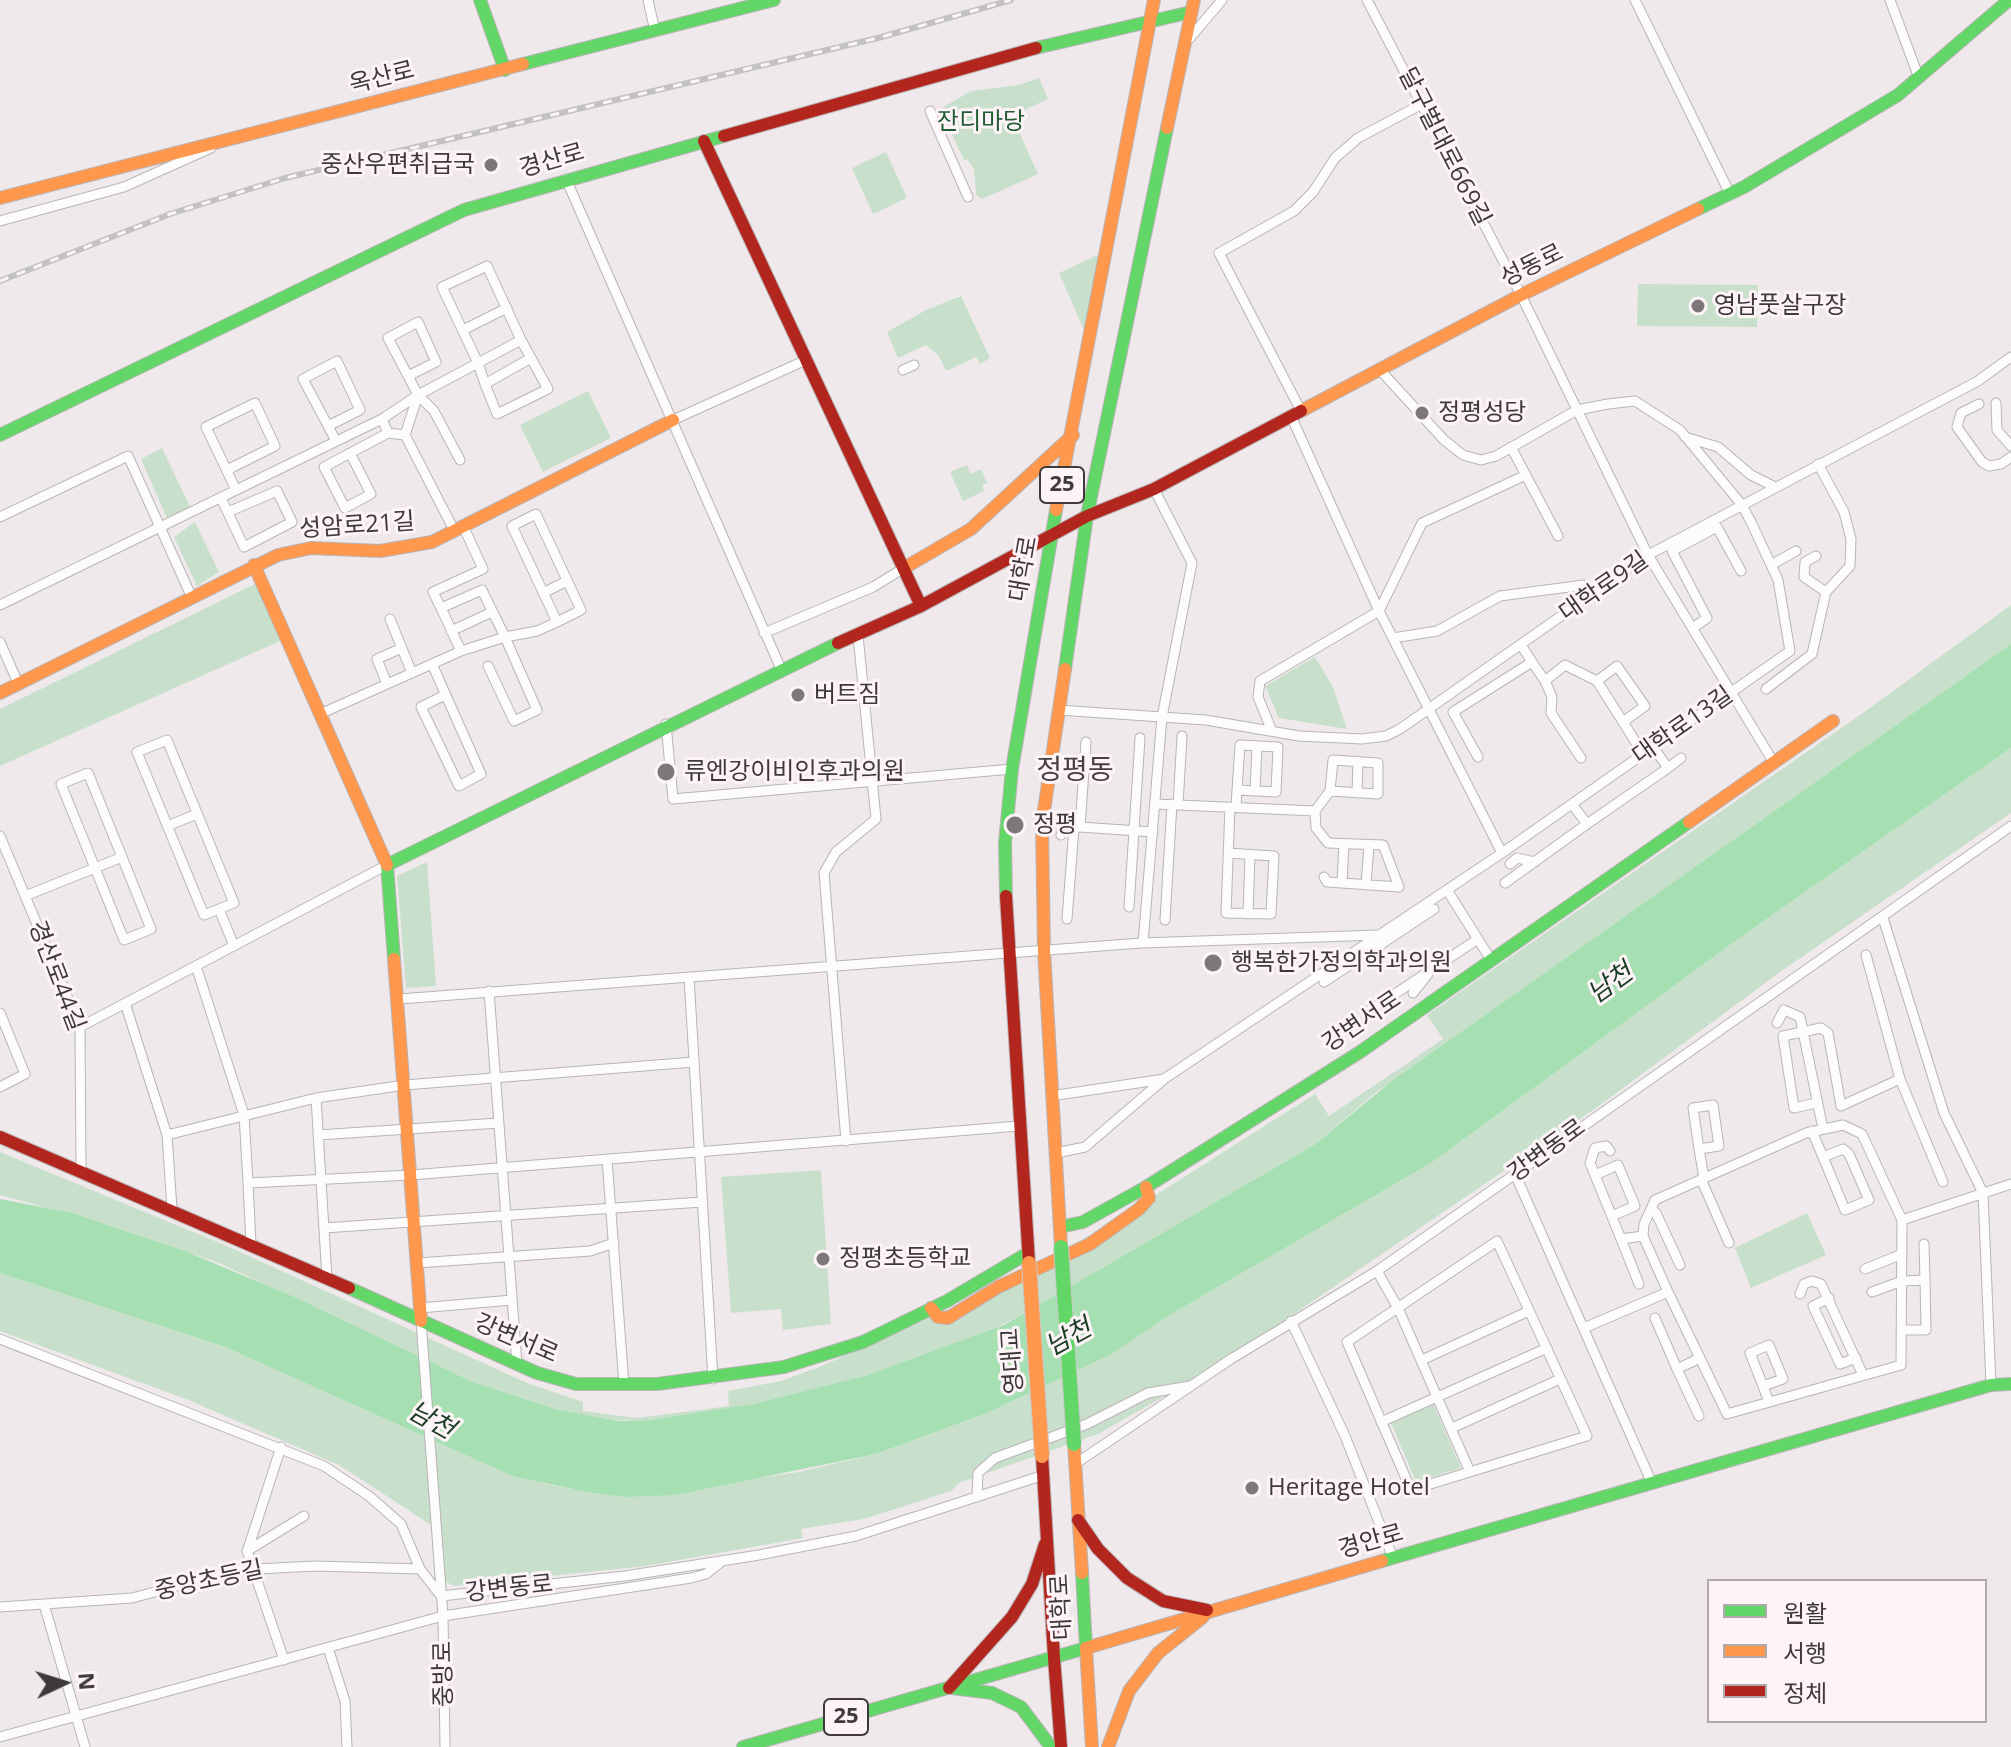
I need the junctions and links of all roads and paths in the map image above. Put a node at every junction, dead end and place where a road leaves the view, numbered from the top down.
1 (480, 0) edge
2 (648, 0) edge
3 (774, 0) edge
4 (1154, 0) edge
5 (1222, 0) edge
6 (1367, 0) edge
7 (1635, 0) edge
8 (1890, 0) edge
9 (2009, 0) edge
10 (1192, 6) edge
11 (1149, 19) junction
12 (655, 31) junction
13 (1183, 50) junction
14 (505, 70) junction
15 (1919, 78) junction
16 (1422, 104) junction
17 (930, 111) dead end
18 (229, 140) junction
19 (704, 141) junction
20 (566, 179) junction
21 (46, 186) junction
22 (1730, 194) junction
23 (968, 197) dead end
24 (0, 198) edge
25 (51, 207) junction
26 (0, 221) edge
27 (1521, 295) junction
28 (507, 308) junction
29 (463, 330) junction
30 (521, 340) junction
31 (2011, 357) edge
32 (531, 358) junction
33 (806, 360) junction
34 (478, 363) junction
35 (914, 365) dead end
36 (903, 370) dead end
37 (1381, 371) junction
38 (408, 376) junction
39 (485, 384) junction
40 (418, 395) junction
41 (1996, 403) dead end
42 (1979, 404) dead end
43 (1577, 410) junction
44 (1296, 414) junction
45 (382, 419) junction
46 (673, 420) junction
47 (328, 426) junction
48 (388, 433) junction
49 (1073, 434) junction
50 (0, 435) edge
51 (405, 435) junction
52 (1685, 437) junction
53 (336, 441) junction
54 (2011, 446) edge
55 (1511, 447) junction
56 (350, 453) junction
57 (2011, 457) edge
58 (460, 460) dead end
59 (1818, 464) junction
60 (227, 470) junction
61 (1526, 475) junction
62 (1773, 486) junction
63 (1154, 489) junction
64 (236, 490) junction
65 (221, 498) junction
66 (1742, 505) junction
67 (228, 512) junction
68 (1087, 516) junction
69 (0, 517) edge
70 (160, 528) junction
71 (459, 530) junction
72 (1051, 535) junction
73 (1558, 536) dead end
74 (1796, 551) dead end
75 (1648, 555) junction
76 (1816, 556) dead end
77 (254, 565) junction
78 (1771, 565) junction
79 (904, 568) junction
80 (1741, 571) dead end
81 (567, 581) junction
82 (1826, 592) junction
83 (543, 593) junction
84 (1590, 596) junction
85 (192, 598) junction
86 (0, 605) edge
87 (921, 606) junction
88 (441, 608) junction
89 (1379, 611) junction
90 (492, 612) junction
91 (390, 619) dead end
92 (557, 622) junction
93 (1693, 628) junction
94 (451, 631) junction
95 (764, 633) junction
96 (858, 635) junction
97 (505, 637) junction
98 (1393, 638) junction
99 (0, 642) edge
100 (1521, 645) junction
101 (402, 648) junction
102 (461, 651) junction
103 (1532, 662) junction
104 (432, 664) junction
105 (488, 666) dead end
106 (781, 669) junction
107 (412, 673) junction
108 (1545, 681) junction
109 (1597, 681) junction
110 (18, 683) junction
111 (387, 684) junction
112 (1766, 689) dead end
113 (1731, 692) junction
114 (0, 693) edge
115 (445, 695) junction
116 (1058, 710) junction
117 (1427, 710) junction
118 (320, 714) junction
119 (1162, 717) junction
120 (1833, 721) dead end
121 (1623, 722) junction
122 (666, 724) junction
123 (1272, 731) junction
124 (1182, 736) dead end
125 (1140, 738) dead end
126 (1086, 742) dead end
127 (1257, 746) junction
128 (1653, 747) junction
129 (1643, 754) junction
130 (1478, 757) dead end
131 (1581, 758) dead end
132 (1681, 758) dead end
133 (1358, 761) junction
134 (1774, 763) junction
135 (1668, 768) junction
136 (1012, 769) junction
137 (873, 781) junction
138 (1237, 790) junction
139 (1260, 791) junction
140 (1330, 791) junction
141 (1357, 793) junction
142 (1155, 804) junction
143 (1175, 804) junction
144 (1572, 804) junction
145 (1233, 807) junction
146 (1264, 809) junction
147 (1315, 811) junction
148 (197, 814) junction
149 (1587, 824) junction
150 (167, 826) junction
151 (2011, 826) edge
152 (1080, 827) junction
153 (1134, 831) junction
154 (1153, 832) junction
155 (1061, 835) dead end
156 (0, 836) edge
157 (1344, 844) junction
158 (1369, 845) junction
159 (1228, 853) junction
160 (1502, 853) junction
161 (1250, 855) junction
162 (4, 857) edge
163 (122, 857) junction
164 (1535, 862) junction
165 (1510, 864) dead end
166 (387, 865) junction
167 (95, 868) junction
168 (1324, 877) dead end
169 (1342, 883) junction
170 (1505, 883) dead end
171 (1366, 885) junction
172 (1447, 890) junction
173 (25, 896) junction
174 (1129, 907) dead end
175 (219, 909) junction
176 (1434, 909) dead end
177 (1248, 914) junction
178 (1883, 918) junction
179 (1067, 919) dead end
180 (1165, 920) dead end
181 (1378, 939) junction
182 (1478, 939) junction
183 (1143, 943) junction
184 (234, 946) junction
185 (1044, 951) junction
186 (1008, 954) junction
187 (1866, 955) dead end
188 (1491, 960) junction
189 (196, 966) junction
190 (832, 968) junction
191 (1430, 971) junction
192 (689, 977) junction
193 (1324, 982) dead end
194 (489, 991) junction
195 (1413, 993) dead end
196 (399, 999) junction
197 (125, 1003) junction
198 (1369, 1011) dead end
199 (0, 1013) edge
200 (1777, 1023) dead end
201 (80, 1027) junction
202 (1803, 1033) junction
203 (694, 1062) junction
204 (496, 1078) junction
205 (1164, 1079) junction
206 (1900, 1079) junction
207 (405, 1085) junction
208 (0, 1087) edge
209 (1051, 1096) junction
210 (316, 1098) junction
211 (1816, 1103) junction
212 (244, 1115) junction
213 (499, 1123) junction
214 (1019, 1126) junction
215 (408, 1129) junction
216 (1823, 1129) junction
217 (1812, 1131) junction
218 (167, 1135) junction
219 (318, 1135) junction
220 (0, 1137) edge
221 (846, 1141) junction
222 (1699, 1149) junction
223 (700, 1151) junction
224 (1610, 1151) dead end
225 (1056, 1153) junction
226 (1823, 1157) junction
227 (607, 1159) junction
228 (502, 1167) junction
229 (81, 1170) junction
230 (1515, 1174) junction
231 (411, 1175) junction
232 (1595, 1175) junction
233 (321, 1179) junction
234 (1702, 1179) junction
235 (1943, 1182) dead end
236 (248, 1183) junction
237 (2011, 1184) edge
238 (1146, 1187) junction
239 (1983, 1193) junction
240 (702, 1202) junction
241 (611, 1208) junction
242 (172, 1209) junction
243 (1651, 1209) junction
244 (506, 1215) junction
245 (1612, 1216) junction
246 (1902, 1220) junction
247 (414, 1222) junction
248 (1060, 1227) junction
249 (324, 1228) junction
250 (1643, 1236) junction
251 (1621, 1239) junction
252 (614, 1243) junction
253 (1729, 1243) dead end
254 (251, 1244) junction
255 (1924, 1244) dead end
256 (1902, 1254) junction
257 (509, 1257) junction
258 (1028, 1258) junction
259 (417, 1263) junction
260 (1680, 1265) dead end
261 (1865, 1269) dead end
262 (1377, 1271) junction
263 (327, 1279) junction
264 (1925, 1280) junction
265 (1902, 1281) junction
266 (1639, 1284) dead end
267 (1668, 1292) junction
268 (1872, 1292) dead end
269 (1800, 1294) dead end
270 (1829, 1298) junction
271 (512, 1300) junction
272 (931, 1308) junction
273 (1398, 1308) junction
274 (1529, 1311) junction
275 (420, 1314) junction
276 (1655, 1318) dead end
277 (1291, 1321) junction
278 (1584, 1328) junction
279 (1902, 1330) junction
280 (0, 1339) edge
281 (1547, 1348) junction
282 (1700, 1358) junction
283 (1856, 1358) junction
284 (1422, 1360) junction
285 (517, 1364) junction
286 (1677, 1369) junction
287 (1863, 1375) junction
288 (713, 1379) junction
289 (1560, 1379) junction
290 (2011, 1384) edge
291 (624, 1385) junction
292 (1991, 1385) junction
293 (1191, 1386) junction
294 (1763, 1386) junction
295 (1438, 1397) junction
296 (1769, 1402) junction
297 (1699, 1416) dead end
298 (1381, 1422) junction
299 (1452, 1428) junction
300 (281, 1447) junction
301 (1075, 1464) junction
302 (1470, 1472) junction
303 (1044, 1475) junction
304 (1651, 1481) junction
305 (977, 1497) junction
306 (304, 1516) dead end
307 (1078, 1520) junction
308 (1047, 1536) junction
309 (248, 1549) junction
310 (1393, 1558) junction
311 (723, 1561) junction
312 (251, 1569) junction
313 (420, 1569) junction
314 (441, 1596) junction
315 (44, 1604) junction
316 (0, 1607) edge
317 (1210, 1611) junction
318 (443, 1616) junction
319 (328, 1648) junction
320 (1086, 1648) junction
321 (1054, 1658) junction
322 (284, 1660) junction
323 (949, 1688) junction
324 (76, 1716) junction
325 (0, 1737) edge
326 (772, 1743) edge
327 (85, 1747) edge
328 (347, 1747) edge
329 (445, 1747) edge
330 (743, 1747) edge
331 (1051, 1747) edge
332 (1061, 1747) edge
333 (1092, 1747) edge
334 (1108, 1747) edge

1 - 14 street
2 - 12 street
3 - 12 street, 옥산로
4 - 11 street, 25
5 - 13 street
6 - 16 street, 달구벌대로669길
7 - 22 street
8 - 15 street
9 - 15 street, 성동로
10 - 11 street, 경산로
10 - 13 street
11 - 19 street, 경산로
11 - 49 street, 대학로 / 25
12 - 14 street, 옥산로
13 - 68 street, 25
14 - 18 street, 옥산로
15 - 22 street, 성동로
16 - 27 street, 달구벌대로669길
16 - 44 street
17 - 23 street
18 - 21 street, 옥산로
18 - 25 street
19 - 20 street, 경산로
19 - 33 street
20 - 46 street
20 - 50 street, 경산로
21 - 24 street, 옥산로
21 - 25 street
22 - 27 street, 성동로
25 - 26 street
27 - 37 street, 성동로
27 - 43 street, 달구벌대로669길
28 - 29 street
28 - 29 street
28 - 30 street
29 - 34 street
30 - 32 street
30 - 34 street
31 - 59 street, 대학로9길
32 - 39 street
32 - 39 street
33 - 46 street
33 - 79 street
34 - 39 street
34 - 40 street
35 - 36 street
37 - 44 street, 성동로
37 - 55 street
38 - 38 street
38 - 40 street
40 - 45 street
40 - 51 street
40 - 58 street
41 - 54 street
42 - 57 street
43 - 52 street
43 - 55 street
43 - 75 street, 달구벌대로669길
44 - 63 street, 성동로
44 - 89 street
45 - 48 street
45 - 53 street
46 - 71 street, 성암로21길
46 - 95 street
47 - 47 street
47 - 53 street
48 - 51 street
48 - 56 street
49 - 72 street, 대학로 / 25
49 - 79 street
51 - 71 street
52 - 62 street
52 - 66 street, 대학로13길
53 - 64 street
55 - 61 street
56 - 56 street
59 - 62 street, 대학로9길
59 - 82 street
60 - 60 street
60 - 64 street
61 - 73 street
61 - 89 street
62 - 66 street, 대학로9길
63 - 68 street, 성동로
63 - 119 street
64 - 65 street
65 - 67 street
65 - 70 street
66 - 75 street, 대학로9길
66 - 78 street, 대학로13길
67 - 67 street
68 - 72 street, 성동로
68 - 116 street, 25
69 - 70 street
70 - 85 street
70 - 86 street
71 - 77 street, 성암로21길
71 - 88 street
72 - 87 street, 성동로
72 - 136 street, 대학로 / 25
74 - 78 street
75 - 84 street, 대학로9길
75 - 93 street, 달구벌대로669길
76 - 82 street
77 - 85 street, 성암로21길
77 - 118 street
78 - 113 street, 대학로13길
79 - 87 street
79 - 95 street
80 - 93 street
81 - 83 street
81 - 83 street
81 - 92 street
82 - 112 street
83 - 92 street
84 - 98 street
84 - 100 street, 대학로9길
85 - 110 street, 성암로21길
87 - 96 street, 성동로
88 - 90 street
88 - 94 street
89 - 98 street
89 - 123 street
90 - 94 street
90 - 97 street
91 - 101 street
92 - 97 street
93 - 113 street, 달구벌대로669길
94 - 102 street
95 - 106 street
96 - 106 street, 성동로
96 - 137 street
97 - 102 street
97 - 105 street
98 - 117 street
99 - 110 street
100 - 103 street
100 - 117 street, 대학로9길
101 - 107 street
101 - 111 street
102 - 104 street
103 - 108 street
103 - 130 street
104 - 107 street
104 - 115 street
106 - 122 street, 성동로
107 - 111 street
108 - 109 street
108 - 131 street
109 - 121 street
109 - 121 street
110 - 114 street, 성암로21길
111 - 118 street
113 - 128 street, 대학로13길
113 - 134 street, 달구벌대로669길
115 - 115 street
116 - 119 street, 대학로9길
116 - 185 street, 25
117 - 123 street, 대학로9길
117 - 160 street
118 - 166 street
119 - 123 street, 대학로9길
119 - 142 street
120 - 134 street, 강변서로
121 - 129 street
122 - 137 street
122 - 166 street, 성동로
124 - 143 street
125 - 153 street
126 - 152 street
127 - 138 street
127 - 139 street
127 - 139 street
128 - 129 street, 대학로13길
128 - 135 street
129 - 144 street, 대학로13길
132 - 135 street
133 - 140 street
133 - 141 street
133 - 141 street
134 - 188 street, 강변서로
135 - 149 street
136 - 137 street
136 - 186 street, 대학로 / 25
137 - 190 street
138 - 139 street
138 - 145 street
139 - 146 street
140 - 141 street
140 - 147 street
142 - 143 street
142 - 154 street
143 - 145 street
143 - 180 street
144 - 149 street
144 - 160 street, 대학로13길
145 - 146 street
145 - 159 street
146 - 147 street
147 - 157 street
148 - 150 street
148 - 150 street
148 - 175 street
149 - 164 street
150 - 175 street
151 - 178 street, 강변동로
152 - 153 street
152 - 155 street
152 - 179 street
153 - 154 street
153 - 174 street
154 - 183 street
156 - 162 street, 경산로44길
157 - 158 street
157 - 169 street
158 - 171 street
158 - 171 street
159 - 161 street
159 - 177 street
160 - 172 street, 대학로13길
161 - 177 street
161 - 177 street
162 - 173 street, 경산로44길
163 - 167 street
163 - 167 street
163 - 167 street
164 - 165 street
164 - 170 street
166 - 184 street
166 - 196 street
167 - 173 street
168 - 169 street
169 - 171 street
172 - 181 street, 대학로13길
172 - 182 street
173 - 201 street, 경산로44길
175 - 184 street
176 - 181 street
178 - 230 street, 강변동로
178 - 239 street
181 - 183 street
181 - 193 street
181 - 205 street
182 - 188 street
182 - 191 street
183 - 185 street
184 - 189 street
185 - 186 street
185 - 209 street, 25
186 - 190 street
186 - 214 street, 대학로
187 - 206 street
188 - 238 street, 강변서로
189 - 197 street
189 - 212 street
190 - 192 street
190 - 221 street
191 - 195 street
191 - 198 street
192 - 194 street
192 - 203 street
194 - 196 street
194 - 204 street
196 - 207 street
197 - 201 street
197 - 218 street
199 - 208 street
200 - 202 street
201 - 229 street, 경산로44길
202 - 206 street
202 - 211 street
202 - 211 street
203 - 204 street
203 - 223 street
204 - 207 street
204 - 213 street
205 - 209 street
205 - 225 street
206 - 235 street
207 - 210 street
207 - 215 street
209 - 225 street, 25
210 - 212 street
210 - 219 street
211 - 216 street
212 - 218 street
212 - 236 street
213 - 215 street
213 - 228 street
214 - 221 street
214 - 258 street, 영대교
215 - 219 street
215 - 231 street
216 - 217 street
216 - 246 street
217 - 226 street
217 - 234 street
218 - 242 street
219 - 233 street
220 - 229 street, 강변서로
221 - 223 street
222 - 222 street
222 - 234 street
223 - 227 street
223 - 240 street
224 - 232 street
225 - 248 street, 25
226 - 226 street
227 - 228 street
227 - 241 street
228 - 231 street
228 - 244 street
229 - 242 street, 강변서로
230 - 262 street, 강변동로
230 - 278 street
231 - 233 street
231 - 247 street
232 - 245 street
232 - 245 street
233 - 236 street
233 - 249 street
234 - 243 street
234 - 253 street
236 - 254 street
237 - 239 street
238 - 248 street, 강변서로
238 - 272 street
239 - 246 street
239 - 292 street
240 - 241 street
240 - 288 street
241 - 244 street
241 - 252 street
242 - 254 street, 강변서로
243 - 250 street
243 - 260 street
244 - 247 street
244 - 257 street
245 - 251 street
246 - 256 street
247 - 249 street
247 - 259 street
248 - 301 street, 25, bridge
249 - 263 street
250 - 251 street
250 - 267 street
251 - 266 street
252 - 257 street
252 - 291 street
254 - 263 street, 강변서로
255 - 264 street
256 - 261 street
256 - 265 street
257 - 259 street
257 - 271 street
258 - 272 street, 강변서로
258 - 303 street, 영대교, bridge
259 - 275 street
262 - 273 street
262 - 277 street, 강변동로
263 - 275 street, 강변서로
264 - 265 street
264 - 279 street
265 - 268 street
265 - 279 street
267 - 278 street
267 - 282 street
269 - 270 street
270 - 283 street
270 - 283 street
271 - 275 street
271 - 285 street
272 - 288 street, 강변서로
273 - 274 street
273 - 284 street
273 - 298 street
274 - 281 street
274 - 284 street
275 - 285 street, 강변서로
275 - 314 street, 중방로
276 - 286 street
277 - 293 street, 강변동로
277 - 310 street
278 - 304 street
279 - 287 street
280 - 300 street, 강변동로
281 - 289 street
281 - 295 street
282 - 286 street
282 - 296 street
283 - 287 street
284 - 295 street
285 - 291 street, 강변서로
286 - 297 street
287 - 296 street
288 - 291 street, 강변서로
289 - 299 street
289 - 302 street
290 - 292 street, 경안로
292 - 304 street, 경안로
293 - 301 street, 강변동로
293 - 305 street
294 - 294 street
294 - 296 street
295 - 298 street
295 - 299 street
298 - 302 street
299 - 302 street
300 - 309 street
300 - 313 street, 강변동로
301 - 307 street, 대학로 / 25
303 - 305 street, 강변동로
303 - 308 street, 영대교
304 - 310 street, 경안로
305 - 311 street, 강변동로
306 - 309 street
307 - 317 street
307 - 320 street, 대학로 / 25
308 - 321 street, 영대교
308 - 323 street
309 - 312 street
310 - 317 street, 경안로
311 - 314 street, 강변동로
311 - 318 street
312 - 313 street, 중앙초등길
312 - 315 street, 중앙초등길
312 - 322 street
313 - 314 street, 강변동로
314 - 318 street, 중방로
315 - 316 street, 중앙초등길
315 - 324 street
317 - 320 street, 경안로
317 - 334 street
318 - 319 street
318 - 329 street, 중방로
319 - 322 street
319 - 328 street
320 - 321 street, 경안로 / 25
320 - 333 street, 대학로
321 - 323 street, 경안로 / 25
321 - 332 street, 영대교
322 - 324 street
323 - 326 street, 경안로 / 25
323 - 331 street
324 - 325 street
324 - 327 street
326 - 330 street, 경안로 / 25

